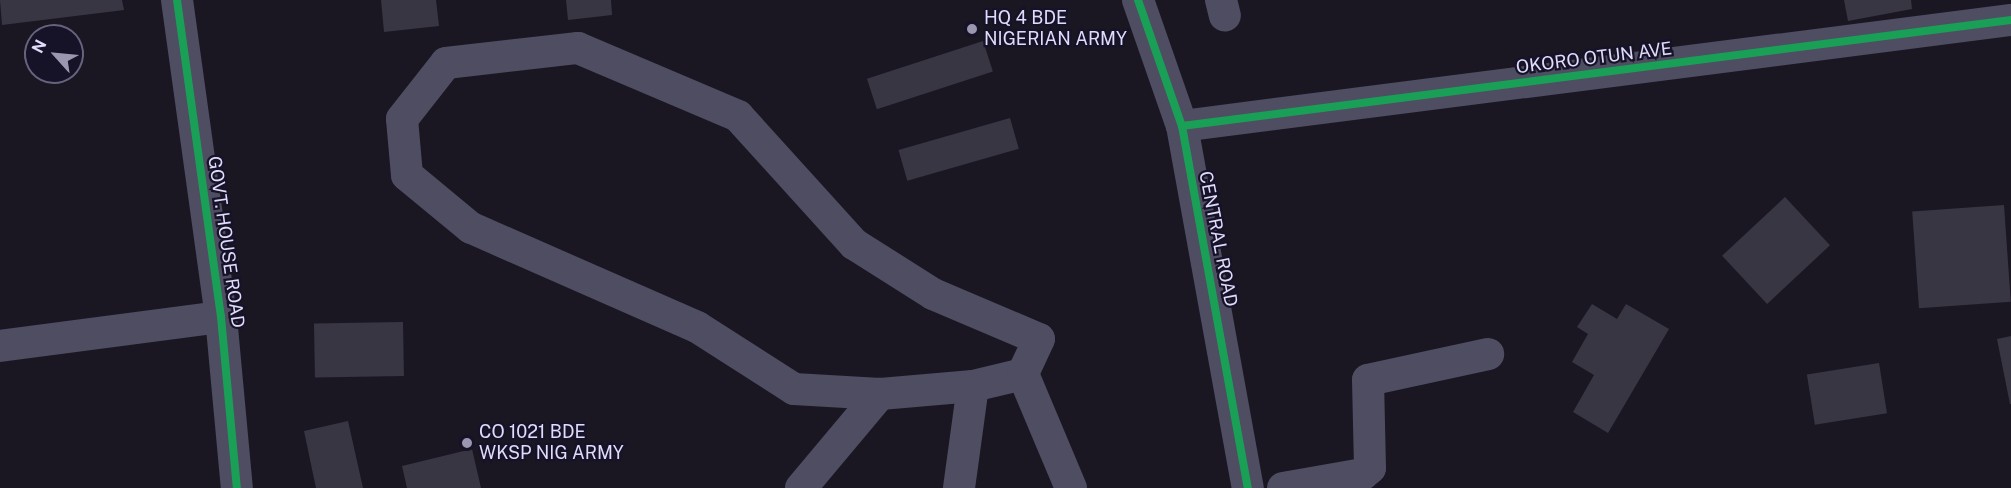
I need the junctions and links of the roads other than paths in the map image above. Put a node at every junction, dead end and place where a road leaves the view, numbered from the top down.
1 (177, 0) edge
2 (1138, 0) edge
3 (2011, 20) edge
4 (1182, 126) junction
5 (221, 317) junction
6 (0, 346) edge
7 (1488, 354) dead end
8 (1023, 374) junction
9 (973, 387) junction
10 (880, 394) junction
11 (237, 488) edge
12 (801, 488) edge
13 (959, 488) edge
14 (1071, 488) edge
15 (1248, 488) edge
16 (1283, 488) edge

1 - 5 street, GOVT. HOUSE ROAD
2 - 4 street, CENTRAL ROAD
3 - 4 street, OKORO OTUN AVE
4 - 15 street, CENTRAL ROAD
5 - 6 street
5 - 11 street, GOVT. HOUSE ROAD
7 - 16 street
8 - 9 street
8 - 10 street
8 - 14 street
9 - 10 street
9 - 13 street
10 - 12 street

